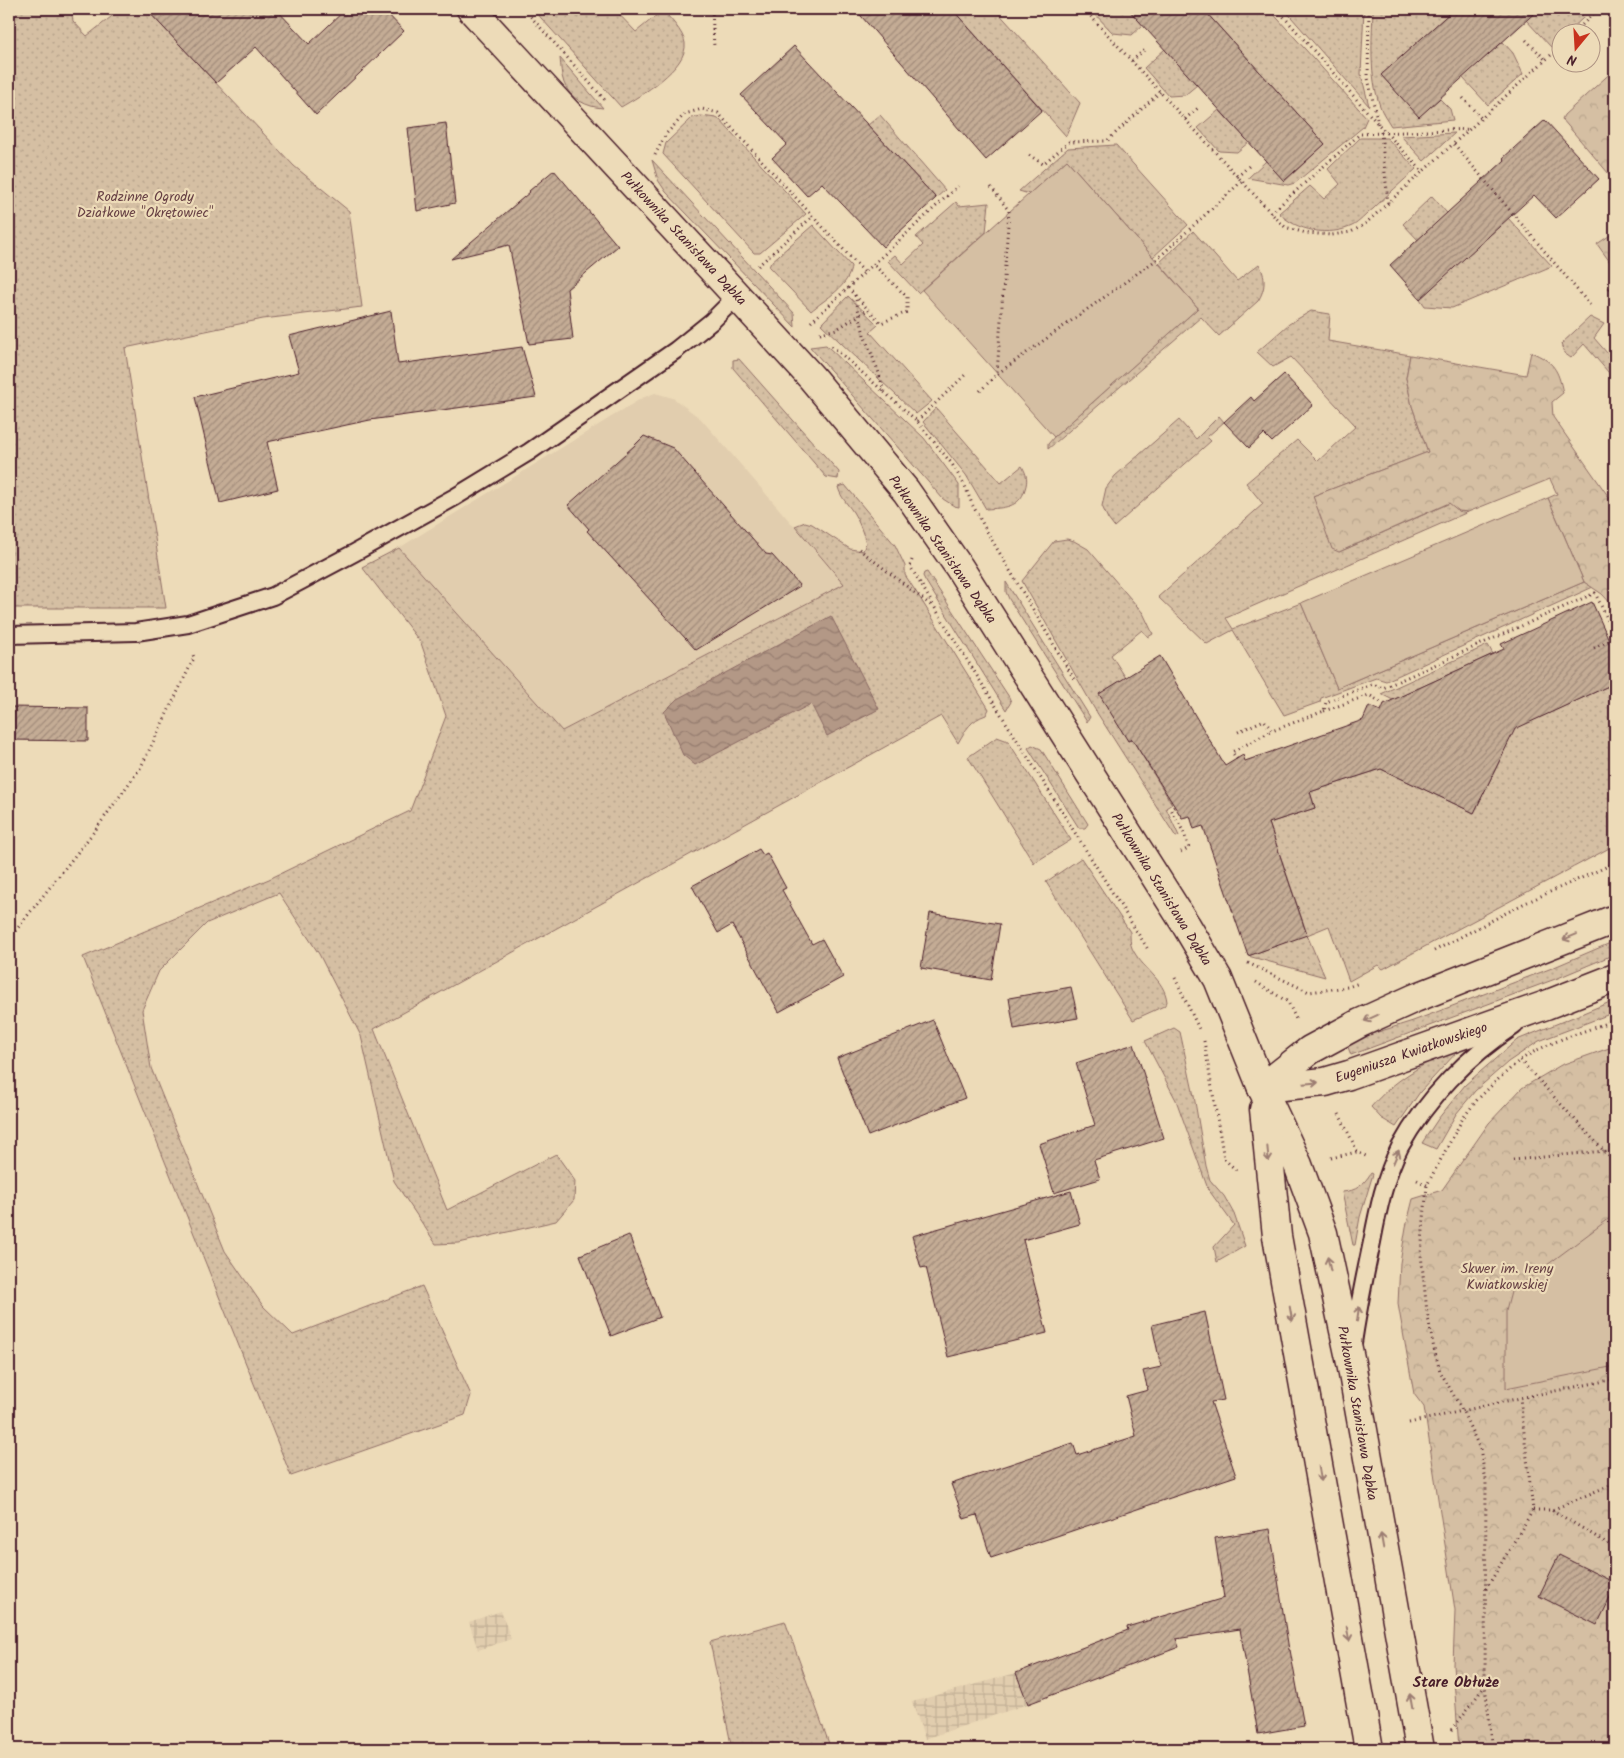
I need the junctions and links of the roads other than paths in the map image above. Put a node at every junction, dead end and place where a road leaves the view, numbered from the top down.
1 (471, 9) edge
2 (738, 296) junction
3 (9, 636) edge
4 (1615, 919) edge
5 (1615, 978) edge
6 (1546, 1005) junction
7 (1262, 1088) junction
8 (1350, 1363) junction
9 (1369, 1749) edge
10 (1420, 1749) edge

1 - 2 main road, Pułkownika Stanisława Dąbka
2 - 3 lane
2 - 7 main road, Pułkownika Stanisława Dąbka
4 -> 7 main road
5 - 6 main road, Eugeniusza Kwiatkowskiego
7 -> 6 main road, Eugeniusza Kwiatkowskiego
8 -> 6 lane
8 -> 7 main road, Pułkownika Stanisława Dąbka
7 -> 9 main road, Pułkownika Stanisława Dąbka
10 -> 8 main road, Pułkownika Stanisława Dąbka

